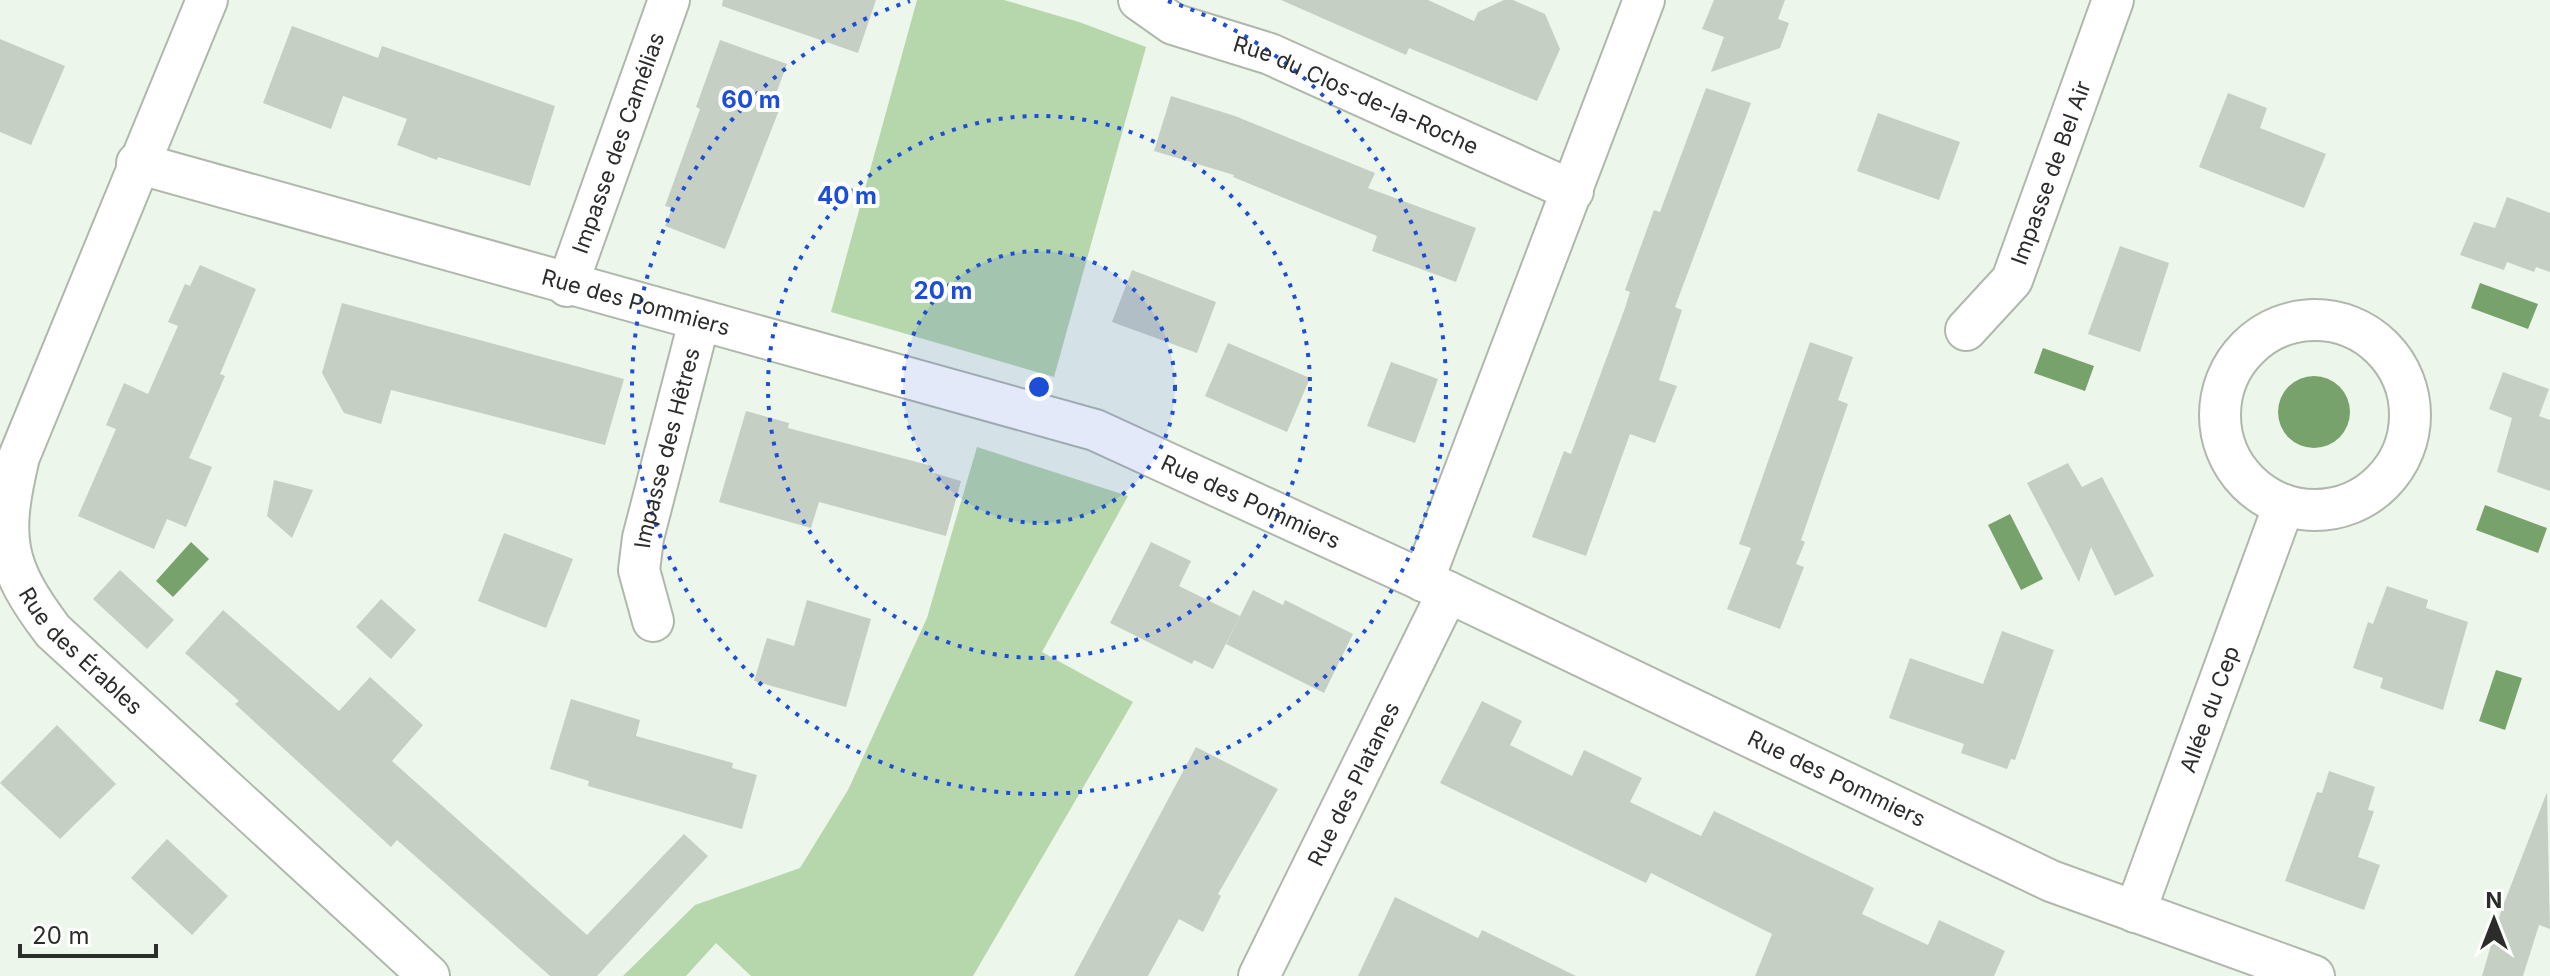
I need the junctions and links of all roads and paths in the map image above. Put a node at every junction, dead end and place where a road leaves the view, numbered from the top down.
1 (207, 0) edge
2 (669, 0) edge
3 (1139, 0) edge
4 (1644, 0) edge
5 (2113, 0) edge
6 (137, 163) junction
7 (1573, 191) junction
8 (567, 286) junction
9 (699, 322) junction
10 (1966, 330) dead end
11 (2284, 505) junction
12 (1436, 586) junction
13 (653, 621) dead end
14 (2135, 912) junction
15 (2290, 972) edge
16 (429, 976) edge
17 (1259, 976) edge

1 - 6 street, Rue des Érables
2 - 8 street, Impasse des Camélias
3 - 7 street, Rue du Clos-de-la-Roche
4 - 7 street
5 - 10 street, Impasse de Bel Air
6 - 8 street, Rue des Pommiers
6 - 16 street, Rue des Érables
7 - 12 street
8 - 9 street, Rue des Pommiers
9 - 12 street, Rue des Pommiers
9 - 13 street, Impasse des Hêtres
11 - 11 street
11 - 14 street, Allée du Cep
12 - 14 street, Rue des Pommiers
12 - 17 street, Rue des Platanes
14 - 15 street, Rue des Pommiers

